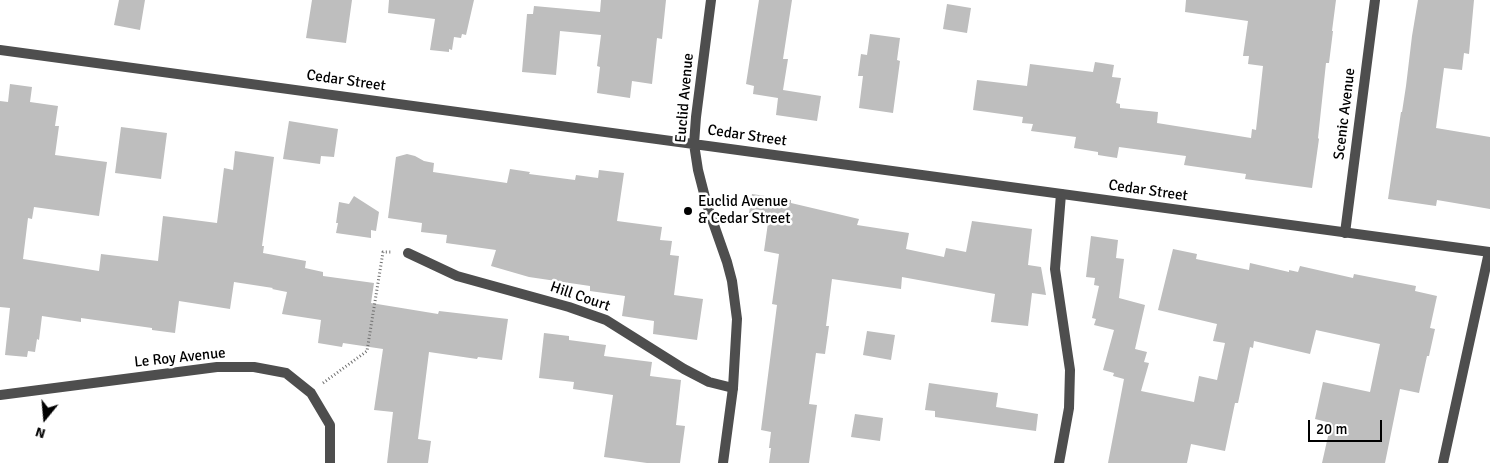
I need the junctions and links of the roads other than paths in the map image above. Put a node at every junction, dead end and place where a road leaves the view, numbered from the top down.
1 (711, 0) edge
2 (1375, 0) edge
3 (0, 50) edge
4 (694, 144) junction
5 (1061, 194) junction
6 (1345, 233) junction
7 (1489, 252) edge
8 (408, 253) dead end
9 (733, 388) junction
10 (0, 395) edge
11 (330, 463) edge
12 (722, 463) edge
13 (1059, 463) edge
14 (1443, 463) edge

1 - 4 street, Euclid Avenue
2 - 6 street, Scenic Avenue
3 - 4 street, Cedar Street
4 - 5 street, Cedar Street
4 - 9 street, Euclid Avenue
5 - 6 street, Cedar Street
5 - 13 street
6 - 7 street, Cedar Street
7 - 14 street
8 - 9 street, Hill Court
9 - 12 street, Euclid Avenue
10 - 11 street, Le Roy Avenue

